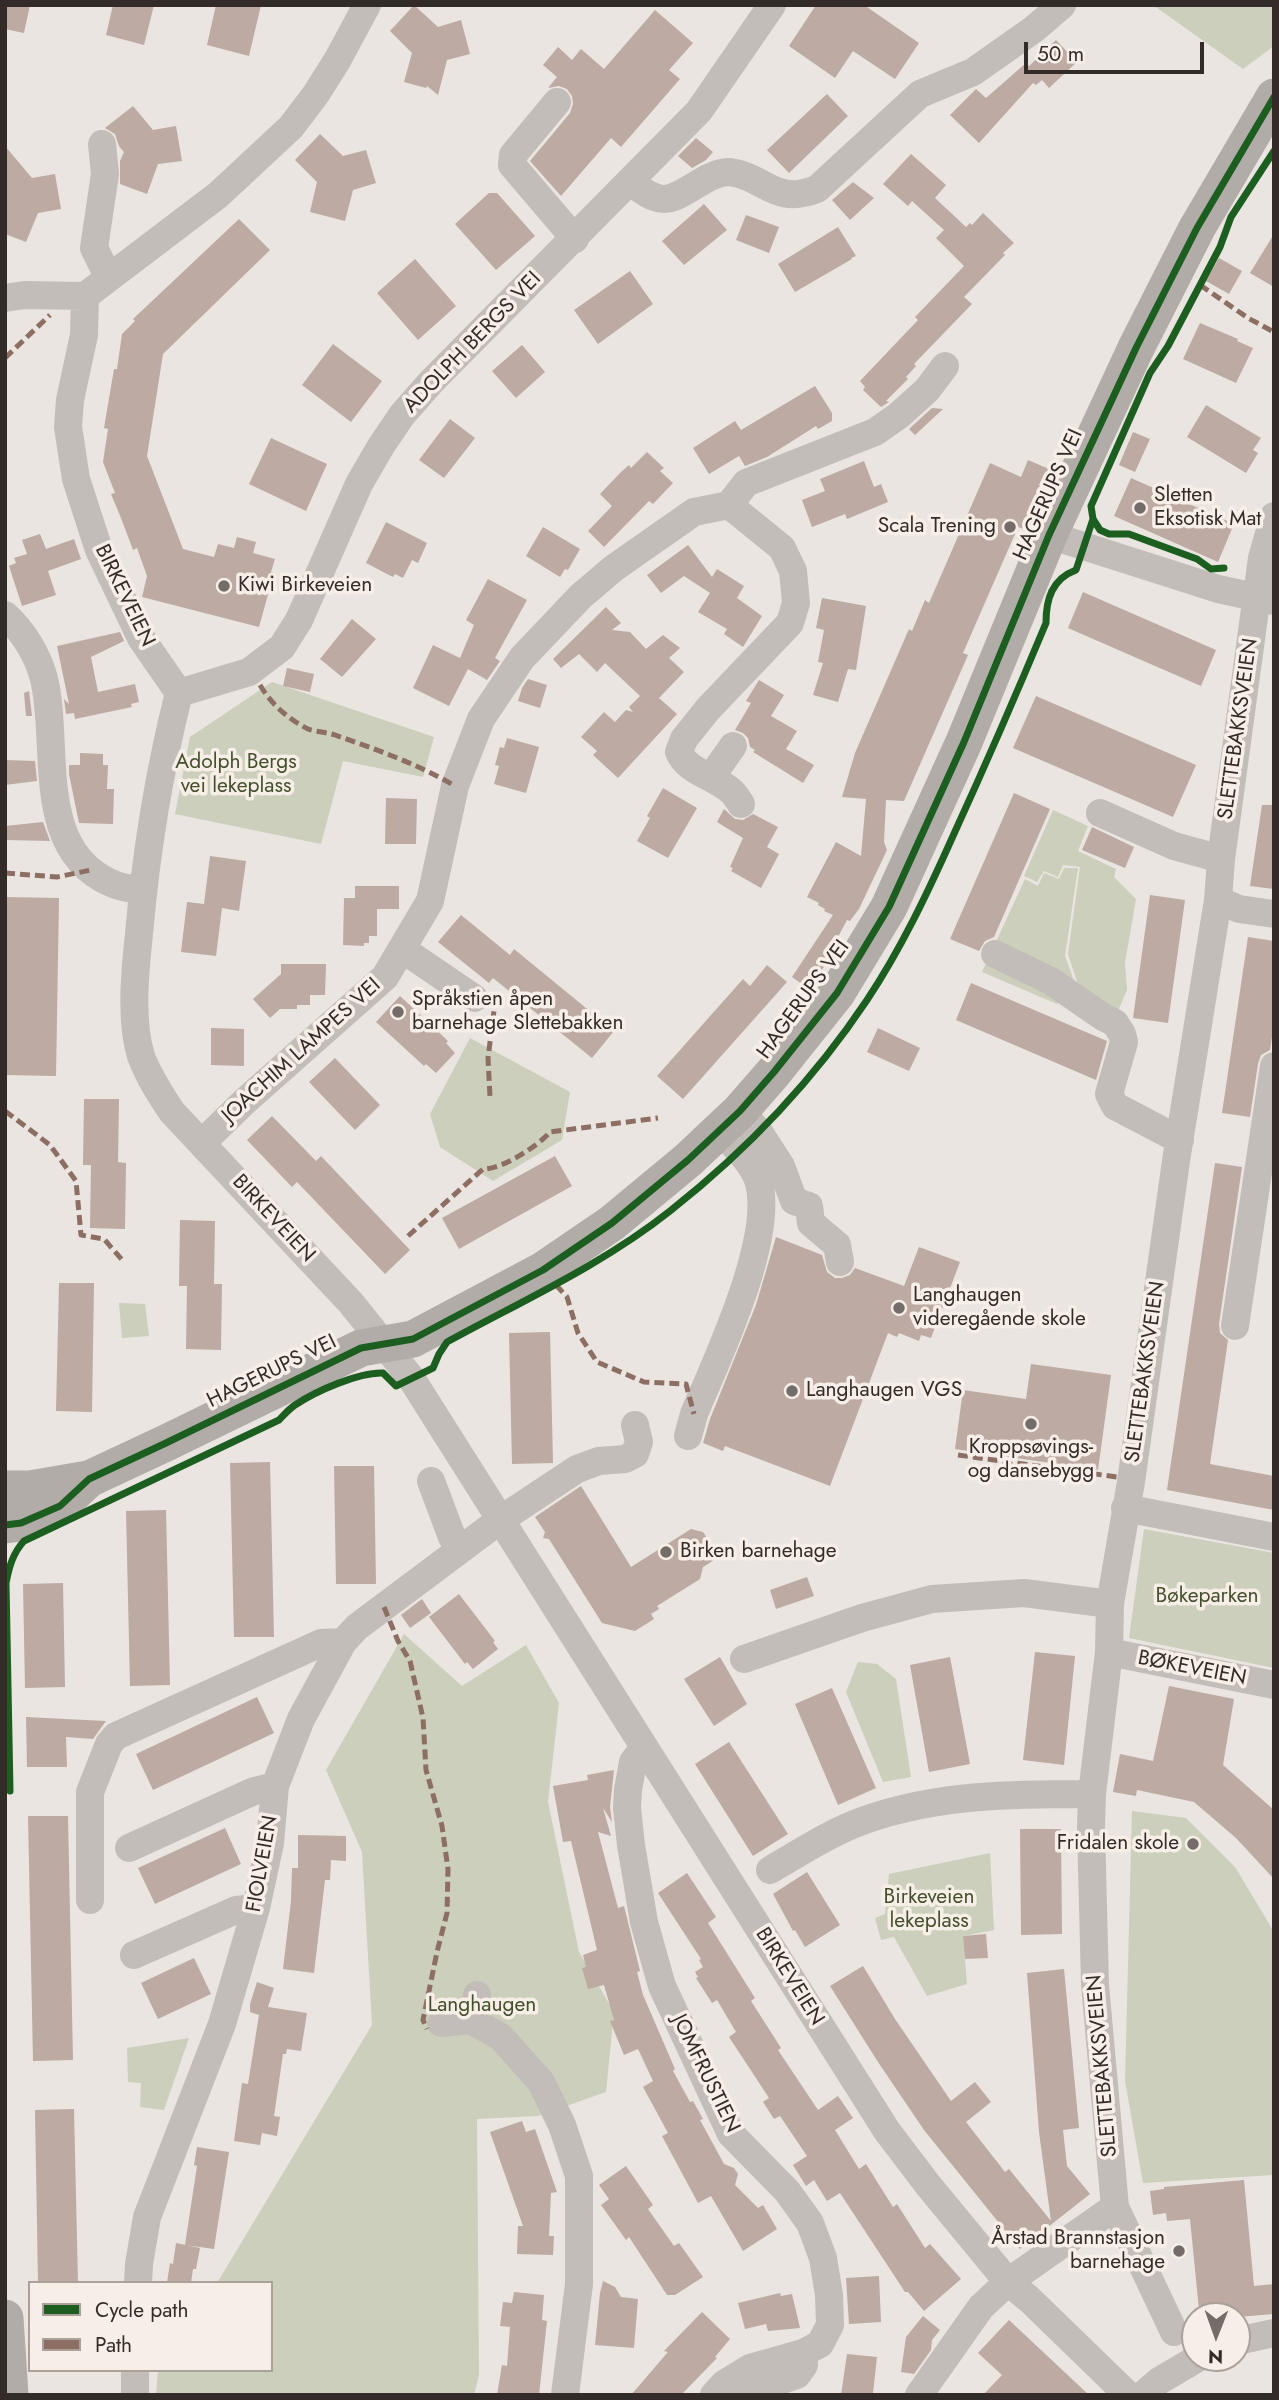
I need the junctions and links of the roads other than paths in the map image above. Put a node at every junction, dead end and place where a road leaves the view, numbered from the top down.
1 (367, 5) edge
2 (1062, 5) edge
3 (762, 9) edge
4 (1274, 97) edge
5 (557, 102) dead end
6 (102, 144) dead end
7 (631, 181) junction
8 (575, 239) junction
9 (109, 278) junction
10 (85, 296) junction
11 (5, 298) edge
12 (945, 366) dead end
13 (729, 505) junction
14 (1274, 516) edge
15 (1049, 535) junction
16 (1266, 599) edge
17 (5, 615) edge
18 (179, 692) junction
19 (733, 746) dead end
20 (711, 777) junction
21 (741, 804) dead end
22 (1100, 813) dead end
23 (1221, 859) junction
24 (143, 890) junction
25 (1218, 900) junction
26 (1274, 914) edge
27 (402, 949) junction
28 (995, 954) dead end
29 (474, 998) dead end
30 (1274, 1066) edge
31 (730, 1121) junction
32 (1180, 1140) junction
33 (202, 1143) junction
34 (840, 1262) dead end
35 (1235, 1326) dead end
36 (386, 1345) junction
37 (635, 1425) dead end
38 (688, 1436) dead end
39 (89, 1479) junction
40 (431, 1481) dead end
41 (5, 1489) edge
42 (1125, 1508) junction
43 (500, 1520) junction
44 (5, 1525) edge
45 (1274, 1537) edge
46 (461, 1549) junction
47 (1110, 1604) junction
48 (343, 1642) junction
49 (1110, 1652) junction
50 (744, 1659) dead end
51 (1274, 1685) edge
52 (644, 1747) junction
53 (275, 1786) junction
54 (1093, 1794) junction
55 (129, 1848) dead end
56 (770, 1870) dead end
57 (90, 1900) dead end
58 (256, 1908) junction
59 (134, 1955) dead end
60 (441, 2023) dead end
61 (1115, 2207) junction
62 (138, 2281) edge
63 (1008, 2282) junction
64 (5, 2318) edge
65 (1174, 2332) dead end
66 (1274, 2333) edge
67 (1251, 2338) edge
68 (803, 2353) junction
69 (1181, 2368) edge
70 (135, 2372) edge
71 (10, 2395) edge
72 (135, 2395) edge
73 (565, 2395) edge
74 (714, 2395) edge
75 (746, 2395) edge
76 (919, 2395) edge
77 (1128, 2395) edge
78 (1143, 2395) edge

1 - 9 street
2 - 7 street
3 - 7 street, ADOLPH BERGS VEI
4 - 15 main road, HAGERUPS VEI
5 - 8 street
6 - 9 street
7 - 8 street, ADOLPH BERGS VEI
8 - 18 street, ADOLPH BERGS VEI
9 - 10 street
10 - 11 street
10 - 18 street, BIRKEVEIEN
12 - 13 street
13 - 20 street
13 - 27 street, JOACHIM LAMPES VEI
14 - 16 street, SLETTEBAKKSVEIEN
15 - 16 street
15 - 31 main road, HAGERUPS VEI
16 - 23 street, SLETTEBAKKSVEIEN
17 - 24 street
18 - 24 street, BIRKEVEIEN
19 - 20 street
20 - 21 street
22 - 23 street
23 - 25 street, SLETTEBAKKSVEIEN
24 - 33 street, BIRKEVEIEN
25 - 26 street
25 - 32 street, SLETTEBAKKSVEIEN
27 - 29 street
27 - 33 street, JOACHIM LAMPES VEI
28 - 32 street
30 - 35 street
31 - 34 street
31 - 36 main road, HAGERUPS VEI
31 - 38 street
32 - 42 street, SLETTEBAKKSVEIEN
33 - 36 street, BIRKEVEIEN
36 - 39 main road, HAGERUPS VEI
36 - 43 street, BIRKEVEIEN
37 - 43 street
39 - 41 main road, HAGERUPS VEI
39 - 44 main road, HAGERUPS VEI
40 - 46 street
42 - 45 street
42 - 47 street, SLETTEBAKKSVEIEN
43 - 46 street, FIOLVEIEN
43 - 52 street, BIRKEVEIEN
46 - 48 street, FIOLVEIEN
47 - 49 street, SLETTEBAKKSVEIEN
47 - 50 street
48 - 53 street, FIOLVEIEN
48 - 57 street
49 - 51 street, BØKEVEIEN
49 - 54 street, SLETTEBAKKSVEIEN
52 - 63 street, BIRKEVEIEN
52 - 68 street, JOMFRUSTIEN
53 - 55 street
53 - 58 street, FIOLVEIEN
54 - 56 street
54 - 61 street, SLETTEBAKKSVEIEN
58 - 59 street
58 - 62 street, FIOLVEIEN
60 - 73 street
61 - 63 street
61 - 65 street
63 - 76 street
63 - 77 street, BIRKEVEIEN
64 - 71 main road
66 - 67 street
68 - 74 street, JOMFRUSTIEN
68 - 75 street
69 - 78 street
70 - 72 street

